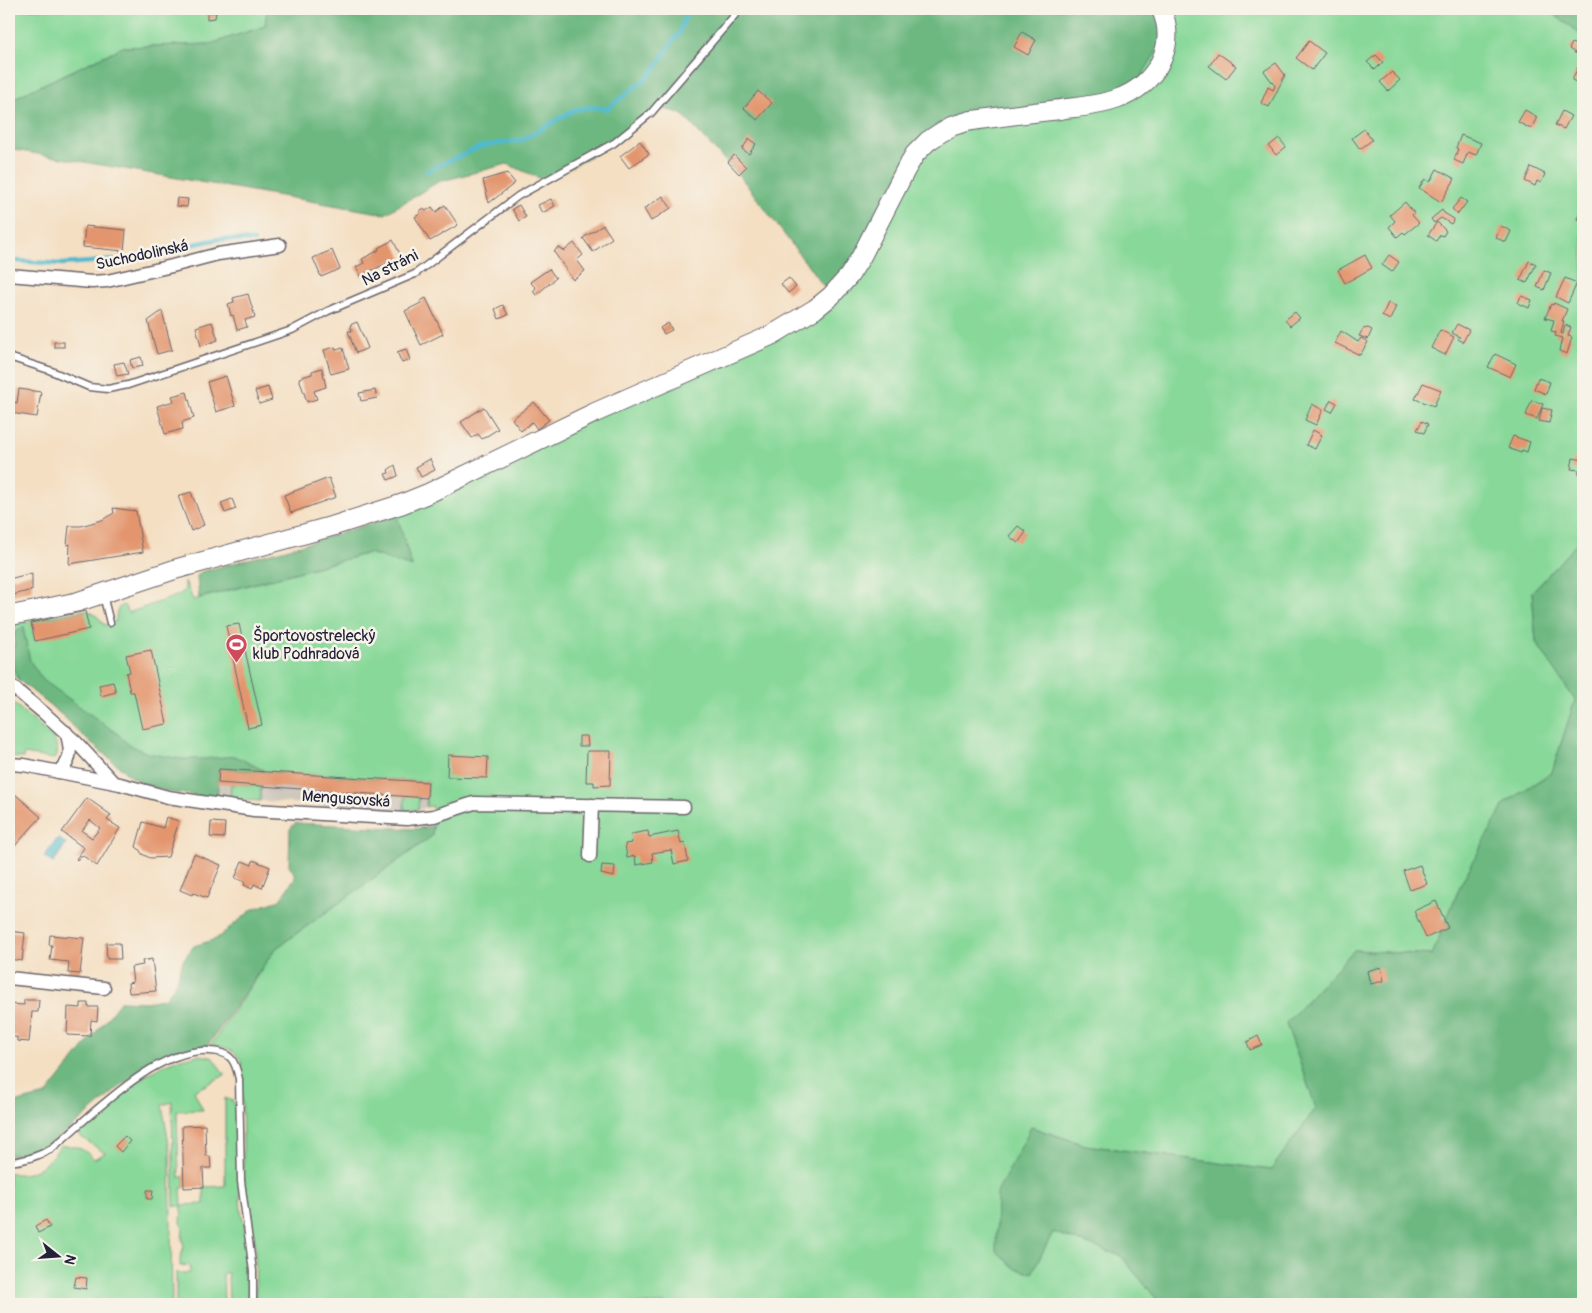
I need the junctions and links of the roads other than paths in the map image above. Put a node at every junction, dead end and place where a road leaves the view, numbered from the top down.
1 (740, 9) edge
2 (1161, 9) edge
3 (280, 245) dead end
4 (9, 275) edge
5 (9, 357) edge
6 (102, 594) junction
7 (9, 616) edge
8 (110, 623) dead end
9 (9, 684) edge
10 (66, 732) junction
11 (9, 764) edge
12 (58, 772) junction
13 (113, 782) junction
14 (592, 805) junction
15 (684, 807) dead end
16 (590, 856) dead end
17 (9, 978) edge
18 (104, 988) dead end
19 (9, 1162) edge
20 (253, 1304) edge

1 - 5 lane, Na stráni
2 - 6 street
3 - 4 street, Suchodolinská
6 - 7 street
6 - 8 lane
9 - 10 street
10 - 12 street
10 - 13 street
11 - 12 street, Mengusovská
12 - 13 street, Mengusovská
13 - 14 street, Mengusovská
14 - 15 street, Mengusovská
14 - 16 street
17 - 18 street
19 - 20 lane

